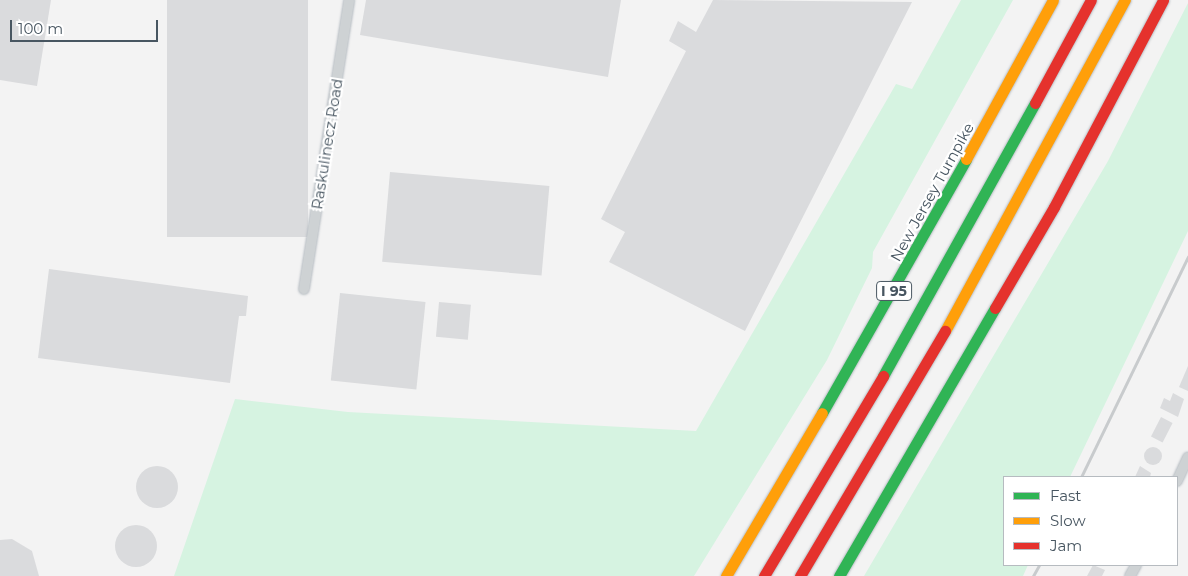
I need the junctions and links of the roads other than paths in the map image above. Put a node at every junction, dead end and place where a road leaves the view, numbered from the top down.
1 (349, 0) edge
2 (1053, 0) edge
3 (1091, 0) edge
4 (1125, 0) edge
5 (1164, 0) edge
6 (304, 289) dead end
7 (1188, 458) edge
8 (1178, 479) edge
9 (726, 576) edge
10 (764, 576) edge
11 (800, 576) edge
12 (839, 576) edge

1 - 6 street, Raskulinecz Road
2 - 9 highway, New Jersey Turnpike / I 95
3 - 10 highway, I 95
4 - 11 highway
5 - 12 highway
7 - 8 street

